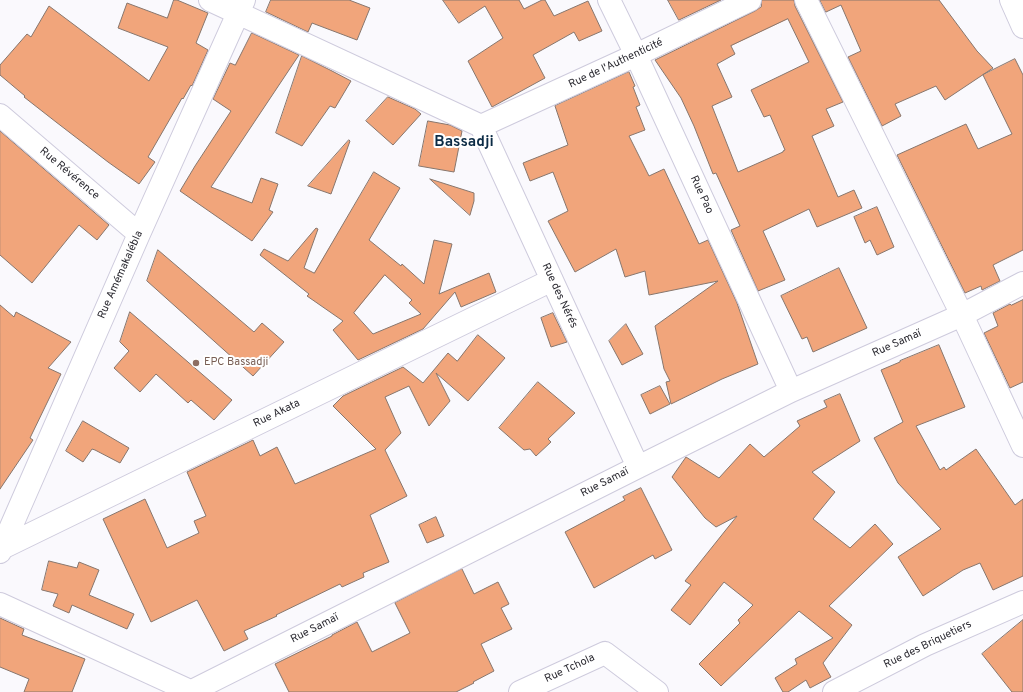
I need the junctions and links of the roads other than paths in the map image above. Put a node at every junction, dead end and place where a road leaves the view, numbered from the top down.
1 (210, 0) edge
2 (609, 0) edge
3 (750, 0) edge
4 (806, 0) edge
5 (1012, 0) edge
6 (241, 6) edge
7 (1023, 28) edge
8 (636, 55) junction
9 (0, 115) edge
10 (481, 126) junction
11 (139, 234) junction
12 (552, 280) junction
13 (1023, 283) edge
14 (962, 315) junction
15 (791, 391) junction
16 (1023, 446) edge
17 (638, 467) junction
18 (1, 550) edge
19 (1023, 602) edge
20 (0, 604) edge
21 (191, 692) edge
22 (520, 692) edge
23 (657, 692) edge
24 (834, 692) edge

1 - 6 street
2 - 8 street, Rue Pao
3 - 8 street, Rue de l'Authenticité
4 - 14 street
5 - 7 street
6 - 10 street
6 - 11 street, Rue Amémakalébla
8 - 10 street, Rue de l'Authenticité
8 - 15 street, Rue Pao
9 - 11 street, Rue Révérence
10 - 12 street, Rue des Nérés
11 - 18 street, Rue Amémakalébla
12 - 17 street, Rue des Nérés
12 - 18 street, Rue Akata
13 - 14 street, Rue Samaï
14 - 15 street, Rue Samaï
14 - 16 street
15 - 17 street, Rue Samaï
17 - 21 street, Rue Samaï
19 - 24 street, Rue des Briquetiers
20 - 21 street
22 - 23 street, Rue Tchola

